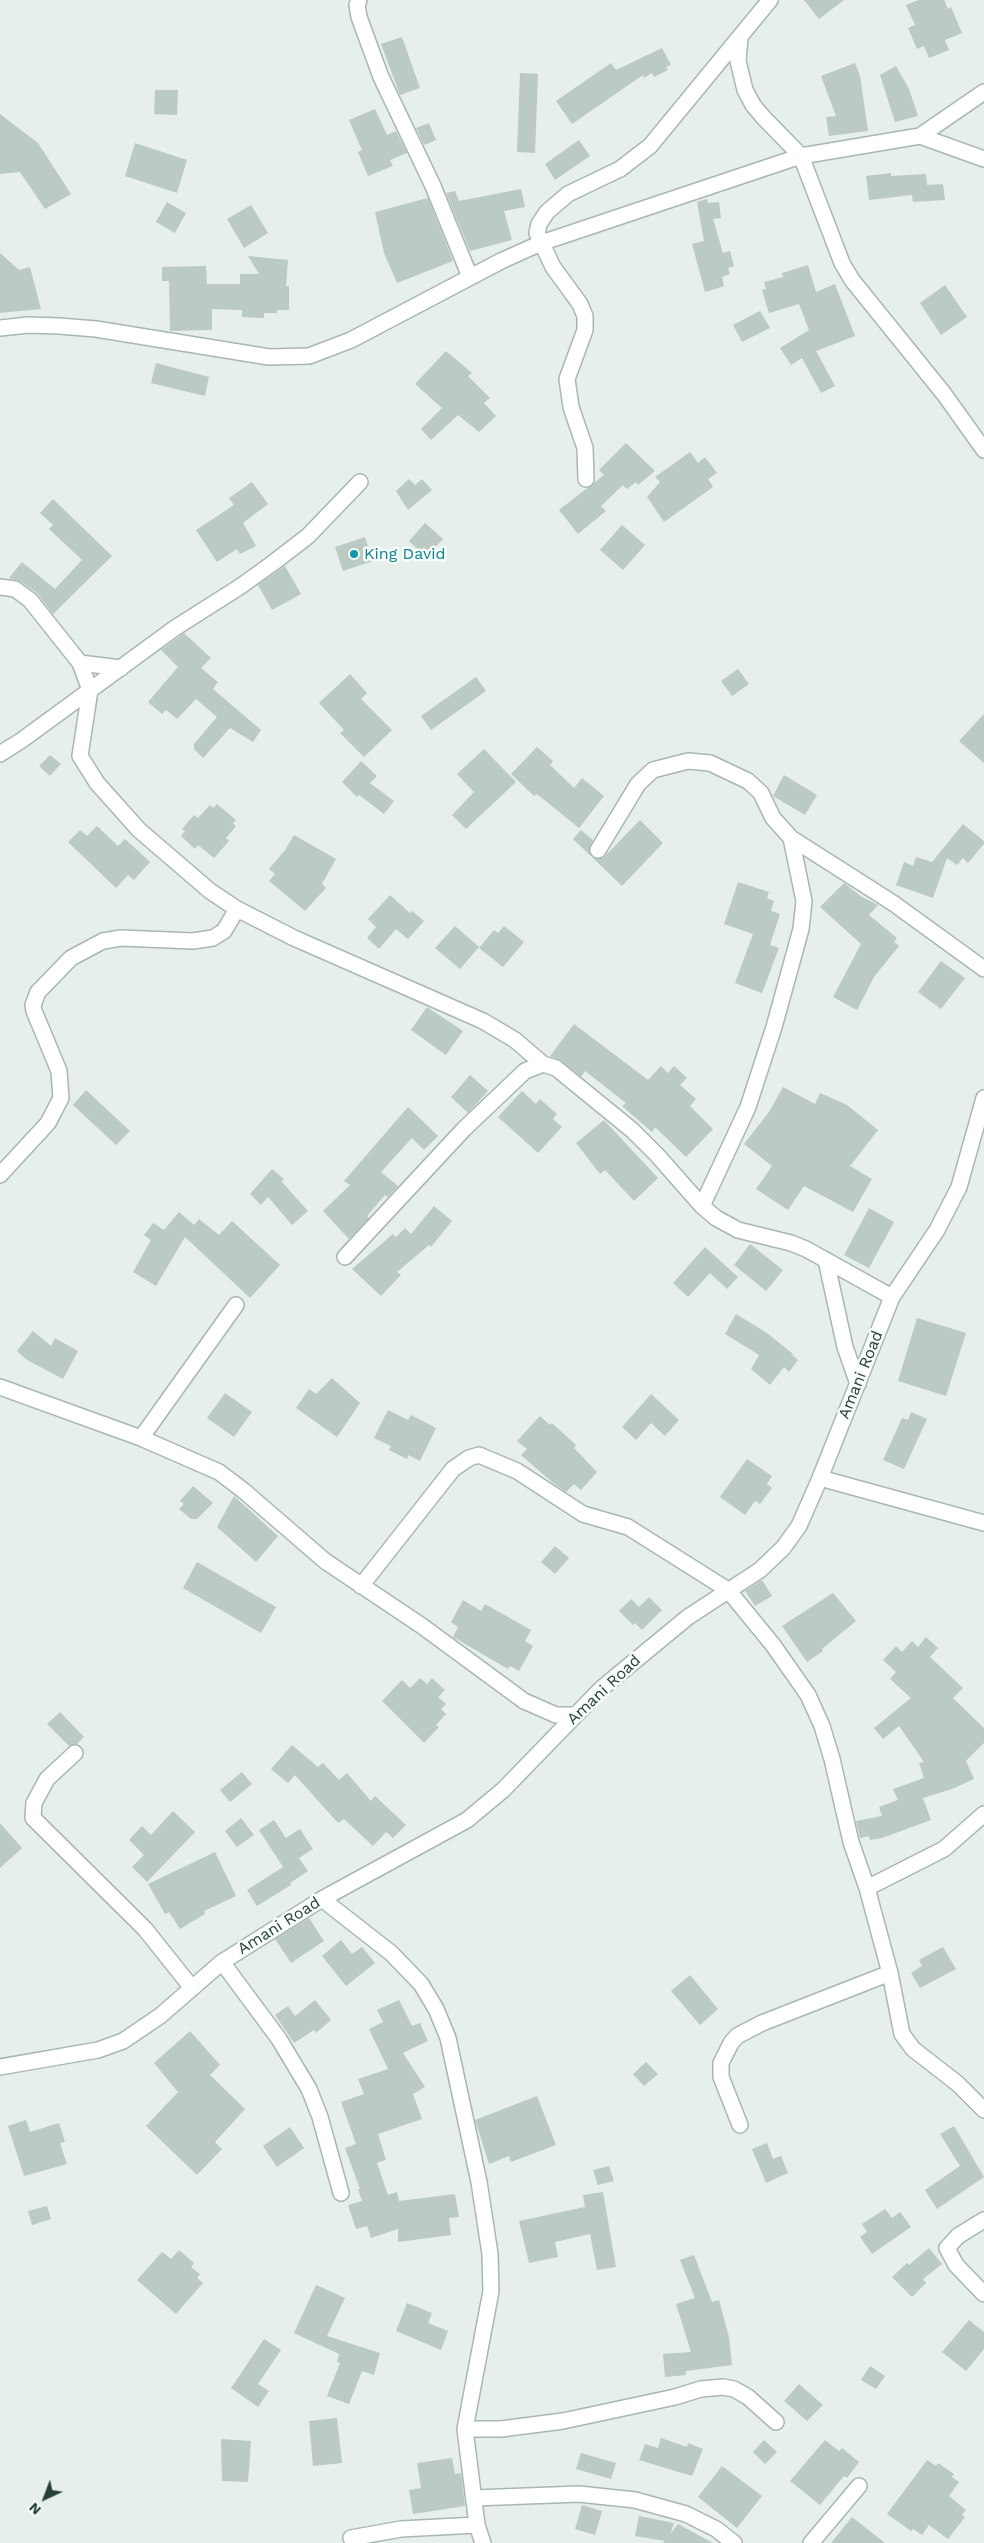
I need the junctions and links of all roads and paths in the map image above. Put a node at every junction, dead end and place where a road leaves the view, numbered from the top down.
1 (359, 0) edge
2 (770, 0) edge
3 (740, 38) junction
4 (984, 92) edge
5 (920, 136) junction
6 (801, 156) junction
7 (984, 159) edge
8 (541, 243) junction
9 (470, 277) junction
10 (0, 328) edge
11 (984, 450) edge
12 (586, 480) dead end
13 (360, 482) dead end
14 (0, 587) edge
15 (80, 663) junction
16 (121, 668) junction
17 (90, 690) junction
18 (0, 754) edge
19 (791, 838) junction
20 (598, 850) dead end
21 (237, 909) junction
22 (984, 969) edge
23 (543, 1064) junction
24 (984, 1098) edge
25 (0, 1175) edge
26 (702, 1206) junction
27 (345, 1257) dead end
28 (826, 1260) junction
29 (892, 1297) junction
30 (236, 1306) dead end
31 (858, 1384) junction
32 (0, 1387) edge
33 (141, 1438) junction
34 (820, 1478) junction
35 (984, 1523) edge
36 (360, 1586) junction
37 (728, 1590) junction
38 (575, 1715) junction
39 (75, 1753) dead end
40 (984, 1814) edge
41 (867, 1888) junction
42 (322, 1899) junction
43 (222, 1962) junction
44 (890, 1973) junction
45 (192, 1988) junction
46 (0, 2067) edge
47 (984, 2110) edge
48 (740, 2125) dead end
49 (341, 2193) dead end
50 (984, 2220) edge
51 (984, 2294) edge
52 (776, 2422) dead end
53 (465, 2429) junction
54 (858, 2486) dead end
55 (474, 2498) junction
56 (477, 2525) junction
57 (351, 2538) dead end
58 (483, 2543) edge
59 (734, 2543) edge
60 (811, 2543) edge

1 - 9 street
2 - 3 street
3 - 6 street
3 - 8 street
4 - 5 street
5 - 6 street
5 - 7 street
6 - 8 street
6 - 11 street
8 - 9 street
8 - 12 street
9 - 10 street
13 - 16 street
14 - 15 street
15 - 16 street
15 - 17 street
16 - 17 street
17 - 18 street
17 - 21 street
19 - 20 street
19 - 22 street
19 - 26 street
21 - 23 street
21 - 25 street
23 - 26 street
23 - 27 street
24 - 29 street, Amani Road
26 - 28 street
28 - 29 street
28 - 31 street
29 - 31 street, Amani Road
30 - 33 street
31 - 34 street, Amani Road
32 - 33 street
33 - 36 street
34 - 35 street
34 - 37 street, Amani Road
36 - 37 street
36 - 38 street
37 - 38 street, Amani Road
37 - 41 street
38 - 42 street, Amani Road
39 - 45 street
40 - 41 street
41 - 44 street
42 - 43 street, Amani Road
42 - 53 street
43 - 45 street, Amani Road
43 - 49 street
44 - 47 street
44 - 48 street
45 - 46 street, Amani Road
50 - 51 street
52 - 53 street
53 - 55 street
54 - 60 street
55 - 56 street
55 - 59 street
56 - 57 street
56 - 58 street

